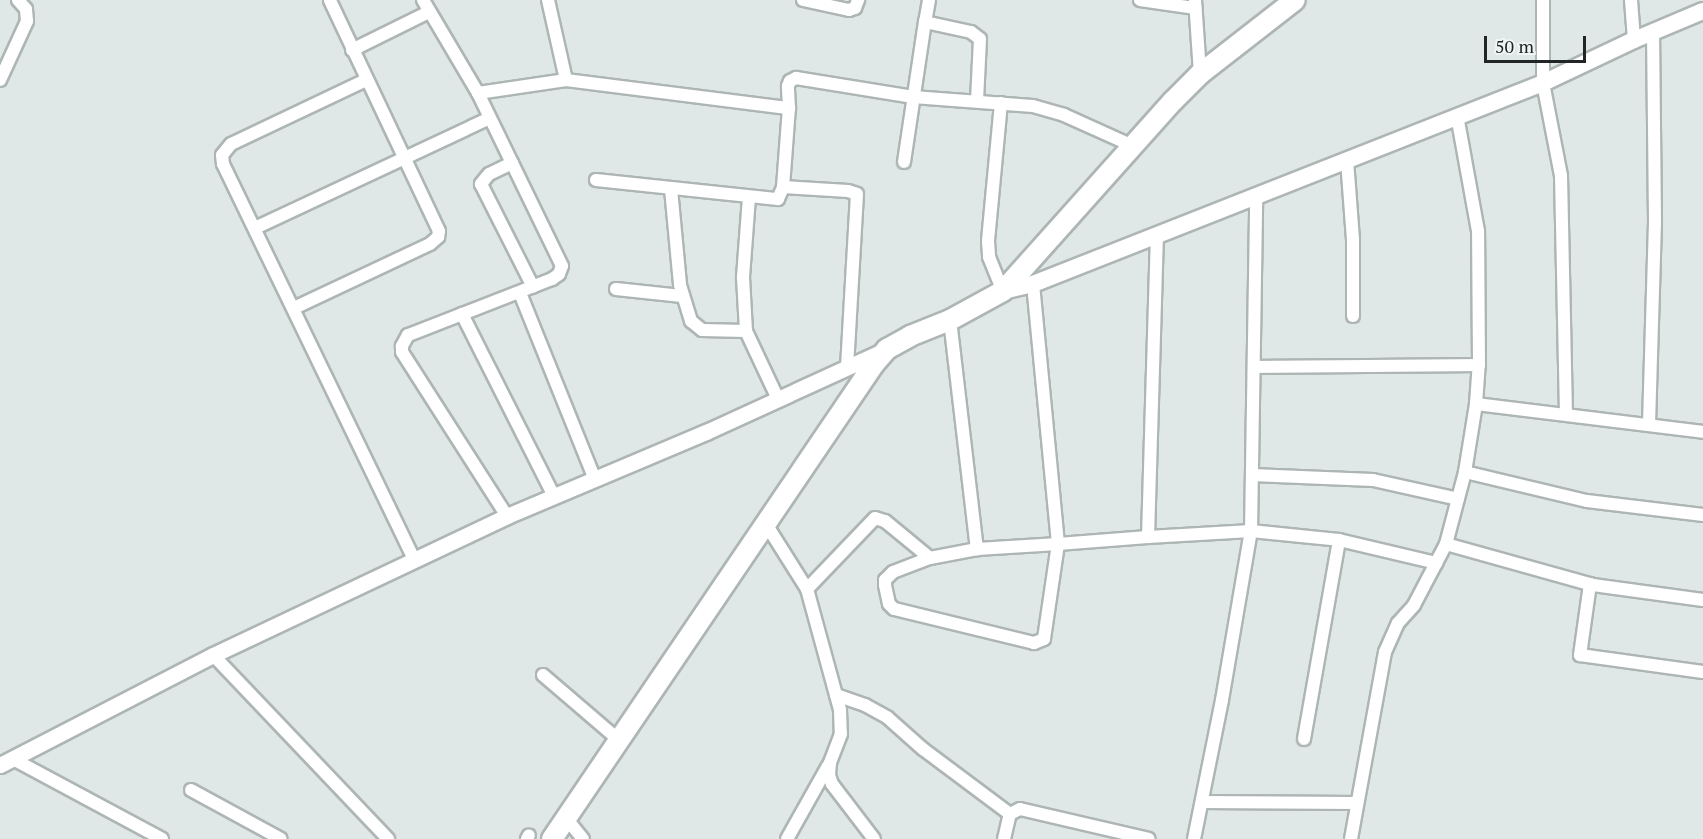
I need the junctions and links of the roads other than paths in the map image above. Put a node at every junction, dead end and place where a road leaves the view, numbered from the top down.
1 (18, 0) edge
2 (330, 0) edge
3 (423, 0) edge
4 (548, 0) edge
5 (803, 0) edge
6 (858, 0) edge
7 (929, 0) edge
8 (1140, 0) edge
9 (1295, 0) edge
10 (1543, 0) edge
11 (1631, 0) edge
12 (1195, 4) edge
13 (1276, 6) edge
14 (1703, 11) edge
15 (429, 12) junction
16 (925, 22) junction
17 (1653, 32) junction
18 (1634, 40) junction
19 (352, 50) junction
20 (1200, 74) junction
21 (0, 80) edge
22 (366, 80) junction
23 (566, 80) junction
24 (1543, 83) junction
25 (478, 93) junction
26 (913, 97) junction
27 (977, 101) junction
28 (1001, 103) junction
29 (789, 108) junction
30 (1457, 116) junction
31 (490, 118) junction
32 (1133, 146) junction
33 (404, 158) junction
34 (1347, 160) junction
35 (904, 162) dead end
36 (512, 163) junction
37 (596, 180) dead end
38 (783, 187) junction
39 (671, 189) junction
40 (1256, 195) junction
41 (749, 198) junction
42 (255, 228) junction
43 (1157, 236) junction
44 (1032, 284) junction
45 (533, 287) junction
46 (616, 289) dead end
47 (1003, 291) junction
48 (520, 293) junction
49 (682, 296) junction
50 (294, 308) junction
51 (462, 314) junction
52 (1353, 316) dead end
53 (950, 320) junction
54 (746, 331) junction
55 (887, 349) junction
56 (1479, 364) junction
57 (847, 368) junction
58 (1254, 368) junction
59 (778, 399) junction
60 (1476, 404) junction
61 (1566, 413) junction
62 (1649, 424) junction
63 (1703, 432) edge
64 (1465, 472) junction
65 (1252, 475) junction
66 (594, 480) junction
67 (554, 496) junction
68 (1458, 499) junction
69 (1703, 514) edge
70 (507, 516) junction
71 (766, 524) junction
72 (1251, 531) junction
73 (1148, 537) junction
74 (1339, 540) junction
75 (1058, 544) junction
76 (1446, 544) junction
77 (977, 549) junction
78 (930, 558) junction
79 (415, 561) junction
80 (1436, 563) junction
81 (1590, 584) junction
82 (807, 590) junction
83 (1703, 600) edge
84 (213, 655) junction
85 (1703, 672) edge
86 (543, 675) dead end
87 (836, 695) junction
88 (1304, 739) dead end
89 (620, 741) junction
90 (6, 762) edge
91 (830, 762) junction
92 (192, 789) dead end
93 (1202, 802) junction
94 (1356, 803) junction
95 (1010, 814) junction
96 (566, 818) junction
97 (1118, 835) edge
98 (160, 839) edge
99 (281, 839) edge
100 (388, 839) edge
101 (552, 839) edge
102 (583, 839) edge
103 (787, 839) edge
104 (874, 839) edge
105 (1004, 839) edge
106 (1149, 839) edge
107 (1194, 839) edge
108 (1351, 839) edge

1 - 21 street
2 - 19 street
3 - 15 street
4 - 23 street
5 - 6 street
7 - 16 street
8 - 12 street
9 - 13 highway
10 - 24 street
11 - 18 street
12 - 20 street
13 - 20 highway
14 - 17 main road
15 - 19 street
15 - 25 street
16 - 26 street
16 - 27 street
17 - 18 main road
17 - 62 street
18 - 24 main road
19 - 22 street
20 - 32 highway
22 - 33 street
22 - 42 street
23 - 25 street
23 - 29 street
24 - 30 main road
24 - 61 street
25 - 31 street
26 - 27 street
26 - 29 street
26 - 35 street
27 - 28 street
28 - 32 street
28 - 47 street
29 - 38 street
30 - 34 main road
30 - 56 street
31 - 33 street
31 - 36 street
32 - 47 highway
33 - 42 street
33 - 50 street
34 - 40 main road
34 - 52 street
36 - 45 street
36 - 45 street
37 - 39 street
38 - 41 street
38 - 57 street
39 - 41 street
39 - 49 street
40 - 43 main road
40 - 58 street
41 - 54 street
42 - 50 street
43 - 44 main road
43 - 73 street
44 - 47 main road
44 - 75 street
45 - 48 street
46 - 49 street
47 - 53 highway
48 - 51 street
48 - 66 street
49 - 54 street
50 - 79 street
51 - 67 street
51 - 70 street
53 - 55 highway
53 - 77 street
54 - 59 street
55 - 57 street
55 - 71 highway
56 - 58 street
56 - 60 street
57 - 59 street
58 - 65 street
59 - 66 street
60 - 61 street
60 - 64 street
61 - 62 street
62 - 63 street
64 - 68 street
64 - 69 street
65 - 68 street
65 - 72 street
66 - 67 street
67 - 70 street
68 - 76 street
70 - 79 street
71 - 82 street
71 - 89 highway
72 - 73 street
72 - 74 street
72 - 93 street
73 - 75 street
74 - 80 street
74 - 88 street
75 - 77 street
75 - 78 street
76 - 80 street
76 - 81 street
77 - 78 street
78 - 82 street
79 - 84 street
80 - 94 street
81 - 83 street
81 - 85 street
82 - 87 street
84 - 90 street
84 - 100 street
86 - 89 street
87 - 91 street
87 - 95 street
89 - 96 highway
90 - 98 street
91 - 103 street
91 - 104 street
92 - 99 street
93 - 94 street
93 - 107 street
94 - 108 street
95 - 97 street
95 - 105 street
96 - 101 highway
96 - 102 street
97 - 106 street

